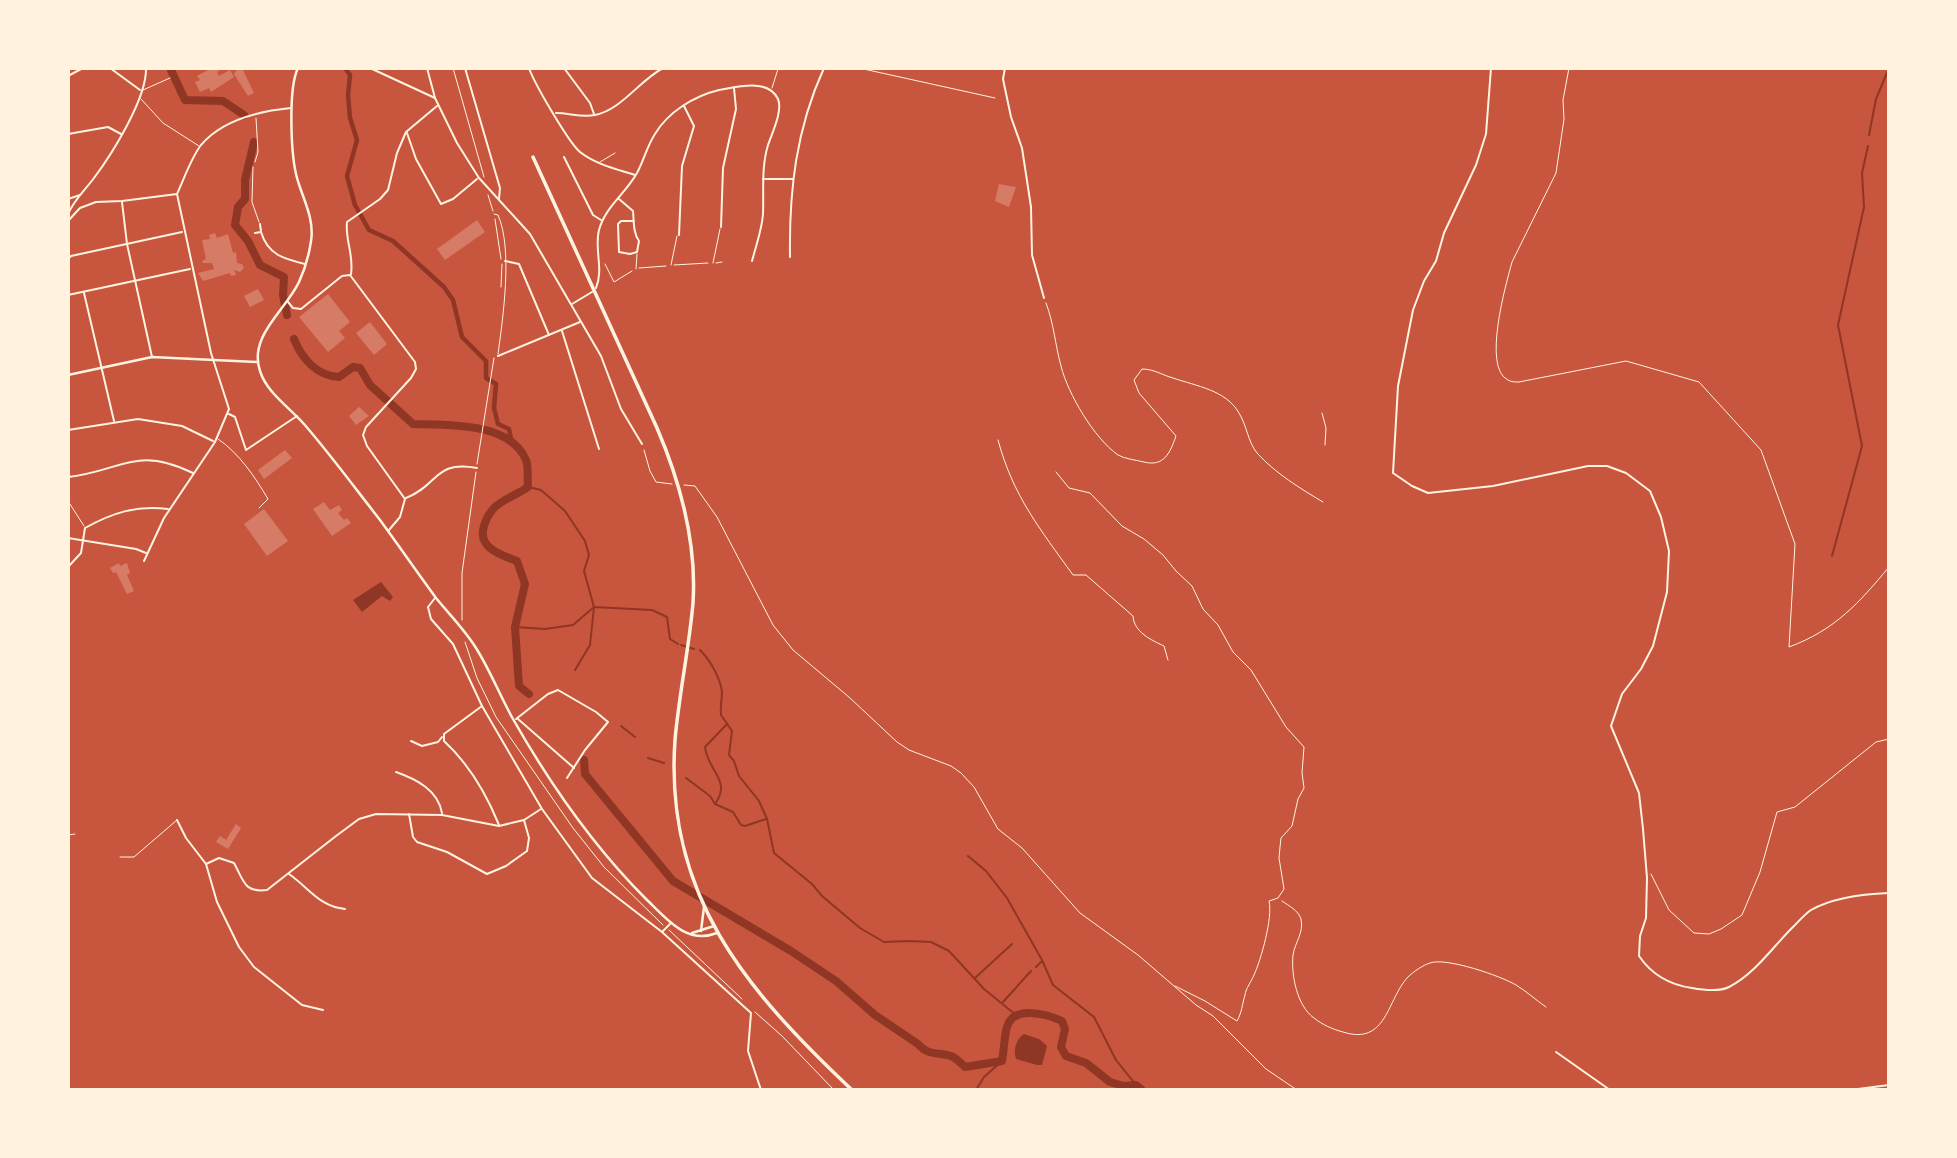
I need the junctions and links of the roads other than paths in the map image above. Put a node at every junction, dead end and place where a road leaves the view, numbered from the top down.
1 (83, 68) edge
2 (110, 68) edge
3 (146, 68) edge
4 (298, 68) edge
5 (370, 68) edge
6 (378, 68) edge
7 (427, 68) edge
8 (466, 68) edge
9 (528, 68) edge
10 (564, 68) edge
11 (663, 68) edge
12 (824, 68) edge
13 (1005, 68) edge
14 (1491, 68) edge
15 (778, 69) edge
16 (374, 71) junction
17 (68, 76) edge
18 (170, 78) dead end
19 (734, 87) junction
20 (771, 90) junction
21 (141, 91) junction
22 (814, 91) junction
23 (820, 93) dead end
24 (139, 97) junction
25 (435, 98) junction
26 (438, 105) junction
27 (684, 105) junction
28 (292, 108) junction
29 (555, 114) junction
30 (595, 115) junction
31 (406, 132) junction
32 (68, 134) edge
33 (121, 135) junction
34 (200, 146) junction
35 (615, 153) dead end
36 (533, 157) dead end
37 (564, 157) dead end
38 (598, 163) junction
39 (253, 167) road end
40 (636, 175) junction
41 (479, 178) junction
42 (762, 179) junction
43 (793, 180) junction
44 (81, 194) junction
45 (177, 194) junction
46 (618, 198) junction
47 (68, 199) edge
48 (498, 200) junction
49 (122, 201) junction
50 (68, 214) edge
51 (494, 214) road end
52 (602, 220) junction
53 (68, 221) edge
54 (634, 221) junction
55 (260, 224) joint
56 (721, 227) joint
57 (183, 232) junction
58 (261, 232) junction
59 (255, 233) dead end
60 (679, 235) joint
61 (127, 244) junction
62 (637, 252) junction
63 (790, 257) dead end
64 (68, 259) edge
65 (505, 261) junction
66 (752, 261) dead end
67 (713, 263) road end
68 (306, 264) junction
69 (671, 265) road end
70 (191, 268) junction
71 (636, 269) road end
72 (350, 275) junction
73 (136, 282) junction
74 (84, 293) junction
75 (68, 295) edge
76 (1044, 298) road end
77 (287, 301) junction
78 (572, 304) junction
79 (582, 322) junction
80 (562, 331) junction
81 (549, 335) junction
82 (496, 356) joint
83 (152, 357) junction
84 (214, 361) junction
85 (257, 362) junction
86 (102, 368) junction
87 (68, 375) edge
88 (228, 413) junction
89 (297, 416) junction
90 (114, 422) junction
91 (68, 430) edge
92 (216, 438) junction
93 (215, 442) junction
94 (642, 444) road end
95 (599, 449) dead end
96 (477, 468) road end
97 (194, 473) junction
98 (68, 477) edge
99 (405, 499) junction
100 (68, 501) edge
101 (259, 508) dead end
102 (169, 509) junction
103 (85, 528) junction
104 (388, 531) junction
105 (68, 538) edge
106 (83, 539) junction
107 (147, 554) junction
108 (144, 561) dead end
109 (68, 567) edge
110 (436, 597) junction
111 (482, 706) junction
112 (515, 720) junction
113 (443, 737) junction
114 (411, 741) dead end
115 (574, 768) junction
116 (396, 772) dead end
117 (567, 778) dead end
118 (542, 809) junction
119 (409, 813) junction
120 (442, 815) junction
121 (177, 820) joint
122 (524, 820) junction
123 (499, 826) junction
124 (75, 834) dead end
125 (68, 835) edge
126 (120, 857) dead end
127 (206, 864) junction
128 (288, 873) junction
129 (1889, 893) edge
130 (703, 905) junction
131 (345, 909) dead end
132 (671, 923) junction
133 (714, 926) junction
134 (701, 931) junction
135 (663, 932) junction
136 (717, 933) junction
137 (689, 934) junction
138 (323, 1010) dead end
139 (1556, 1052) dead end
140 (1889, 1085) edge
141 (761, 1090) edge
142 (852, 1090) edge
143 (1610, 1090) edge
144 (1850, 1090) edge

1 - 17 street
2 - 21 street
3 - 21 street
4 - 28 main road
5 - 16 street
6 - 16 street
7 - 25 street
8 - 48 street
9 - 29 street
10 - 30 street
11 - 30 street
12 - 22 street
13 - 76 street
14 - 129 street
15 - 20 lane
16 - 25 street
18 - 21 lane
19 - 20 street
19 - 27 street
19 - 56 street
20 - 42 street
21 - 24 street
22 - 23 street
22 - 43 street
24 - 33 street
24 - 34 lane
25 - 26 street
26 - 31 street
26 - 41 street
27 - 40 street
27 - 60 street
28 - 34 street
28 - 68 main road
29 - 30 street
29 - 38 street
31 - 41 street
31 - 72 street
32 - 33 street
33 - 44 street
34 - 45 street
35 - 38 lane
36 - 130 main road
37 - 52 street
38 - 40 street
39 - 55 lane
40 - 46 street
41 - 48 street
42 - 43 street
42 - 66 street
43 - 63 street
44 - 47 street
44 - 50 street
45 - 49 street
45 - 57 street
46 - 52 street
46 - 54 street
48 - 78 street
49 - 53 street
49 - 61 street
51 - 65 lane
52 - 78 street
54 - 62 street
54 - 62 street
55 - 58 street
56 - 67 lane
57 - 61 street
57 - 70 street
58 - 59 street
58 - 68 street
60 - 69 lane
61 - 64 street
61 - 73 street
62 - 71 lane
65 - 81 street
65 - 82 lane
68 - 77 main road
70 - 73 street
70 - 84 street
72 - 77 street
72 - 99 street
73 - 74 street
73 - 83 street
74 - 75 street
74 - 86 street
77 - 85 main road
78 - 79 street
79 - 80 street
79 - 94 street
80 - 81 street
80 - 95 street
81 - 82 street
83 - 84 main road
83 - 86 main road
84 - 85 main road
84 - 88 street
85 - 89 main road
86 - 87 main road
86 - 90 street
88 - 89 street
88 - 92 street
89 - 104 main road
90 - 91 street
90 - 93 street
92 - 93 street
92 - 101 lane
93 - 97 street
96 - 99 street
97 - 98 street
97 - 102 street
99 - 104 street
100 - 103 lane
102 - 103 street
102 - 107 street
103 - 106 street
104 - 110 main road
105 - 106 street
106 - 107 street
106 - 109 street
107 - 108 street
110 - 111 street
110 - 112 main road
111 - 113 street
111 - 118 street
112 - 115 street
112 - 115 street
112 - 132 main road
113 - 114 street
113 - 123 street
115 - 117 street
116 - 120 street
118 - 122 street
118 - 135 street
119 - 120 street
119 - 122 street
119 - 128 street
120 - 123 street
121 - 126 lane
121 - 127 street
122 - 123 street
124 - 125 lane
127 - 128 street
127 - 138 street
128 - 131 street
130 - 133 main road
130 - 134 main road
132 - 135 street
132 - 137 main road
133 - 134 main road
133 - 136 main road
134 - 137 main road
135 - 141 street
136 - 137 main road
136 - 142 main road
139 - 143 street
140 - 144 street

